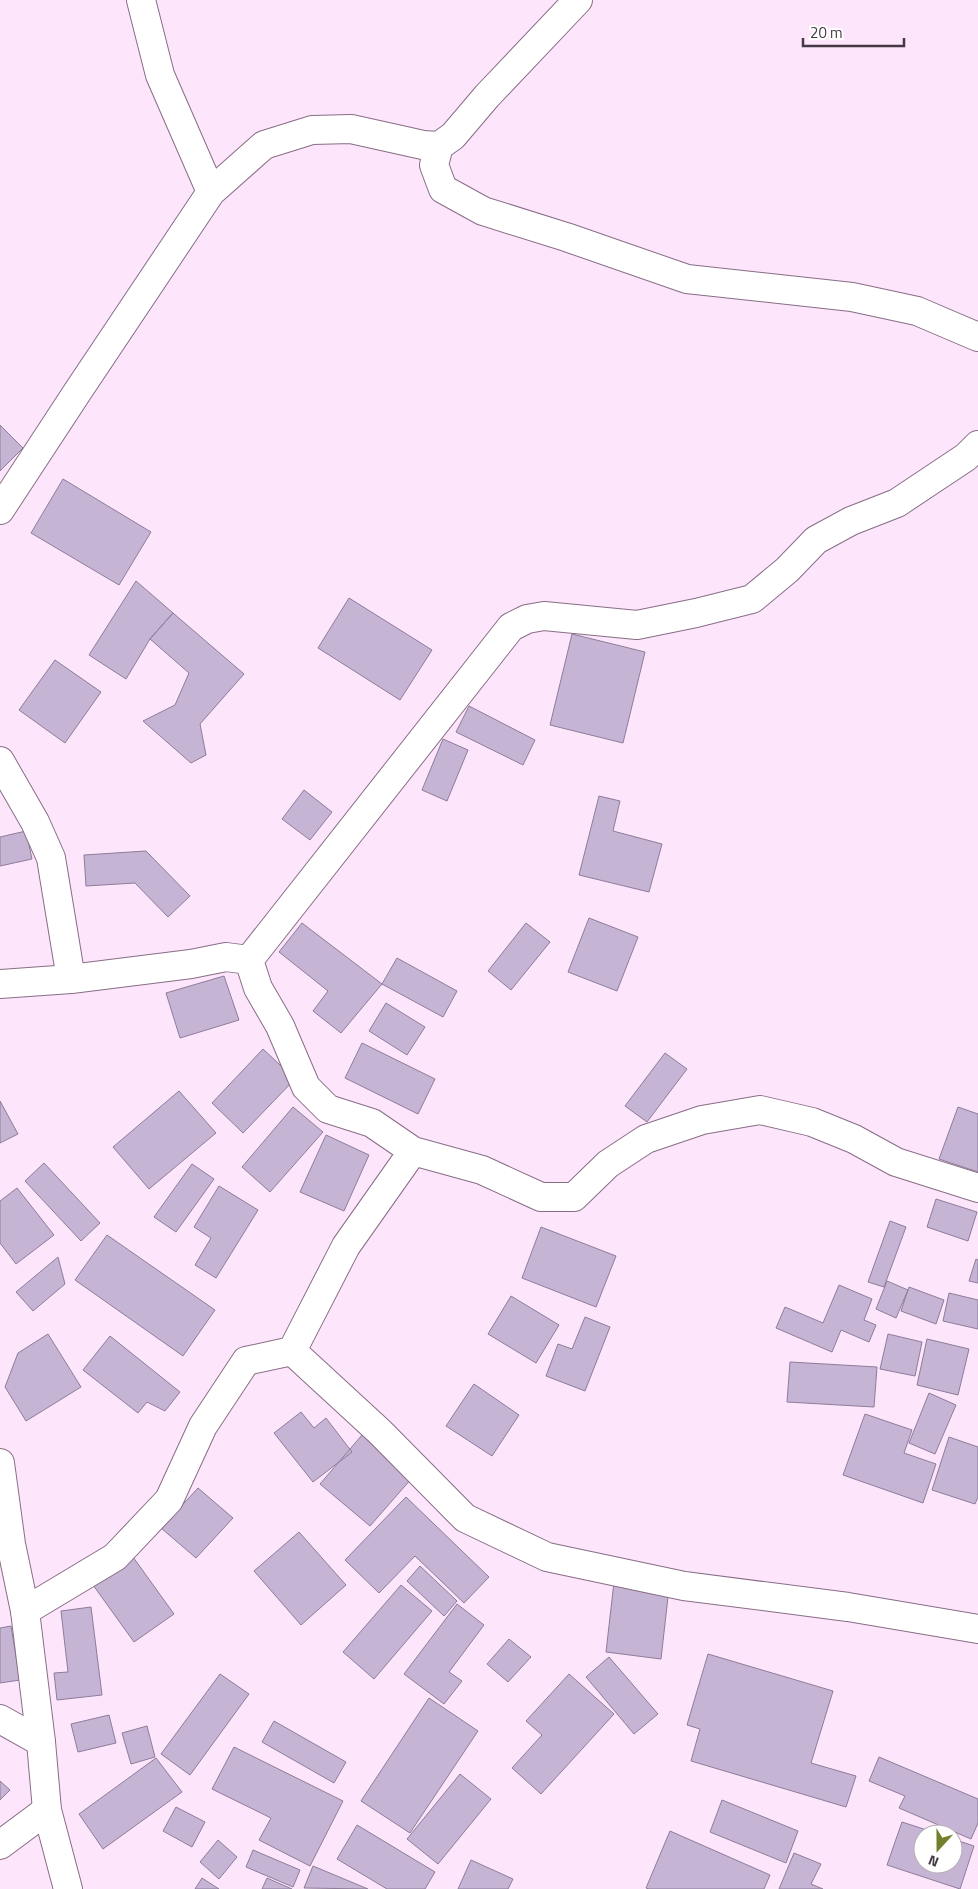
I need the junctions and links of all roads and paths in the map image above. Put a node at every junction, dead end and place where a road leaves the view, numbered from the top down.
1 (141, 0) edge
2 (578, 0) edge
3 (438, 146) junction
4 (211, 192) junction
5 (978, 337) edge
6 (978, 445) edge
7 (0, 510) edge
8 (0, 761) edge
9 (249, 960) junction
10 (71, 979) junction
11 (0, 984) edge
12 (413, 1151) junction
13 (978, 1188) edge
14 (292, 1350) junction
15 (0, 1463) edge
16 (25, 1611) junction
17 (978, 1629) edge
18 (0, 1719) edge
19 (41, 1742) junction
20 (48, 1810) junction
21 (0, 1846) edge
22 (68, 1889) edge

1 - 4 street
2 - 3 street
3 - 4 street
3 - 5 street
4 - 7 street
6 - 9 street
8 - 10 street
9 - 10 street
9 - 12 street
10 - 11 street
12 - 13 street
12 - 14 street
14 - 16 street
14 - 17 street
15 - 16 street
16 - 19 street
18 - 19 street
19 - 20 street
20 - 21 street
20 - 22 street

